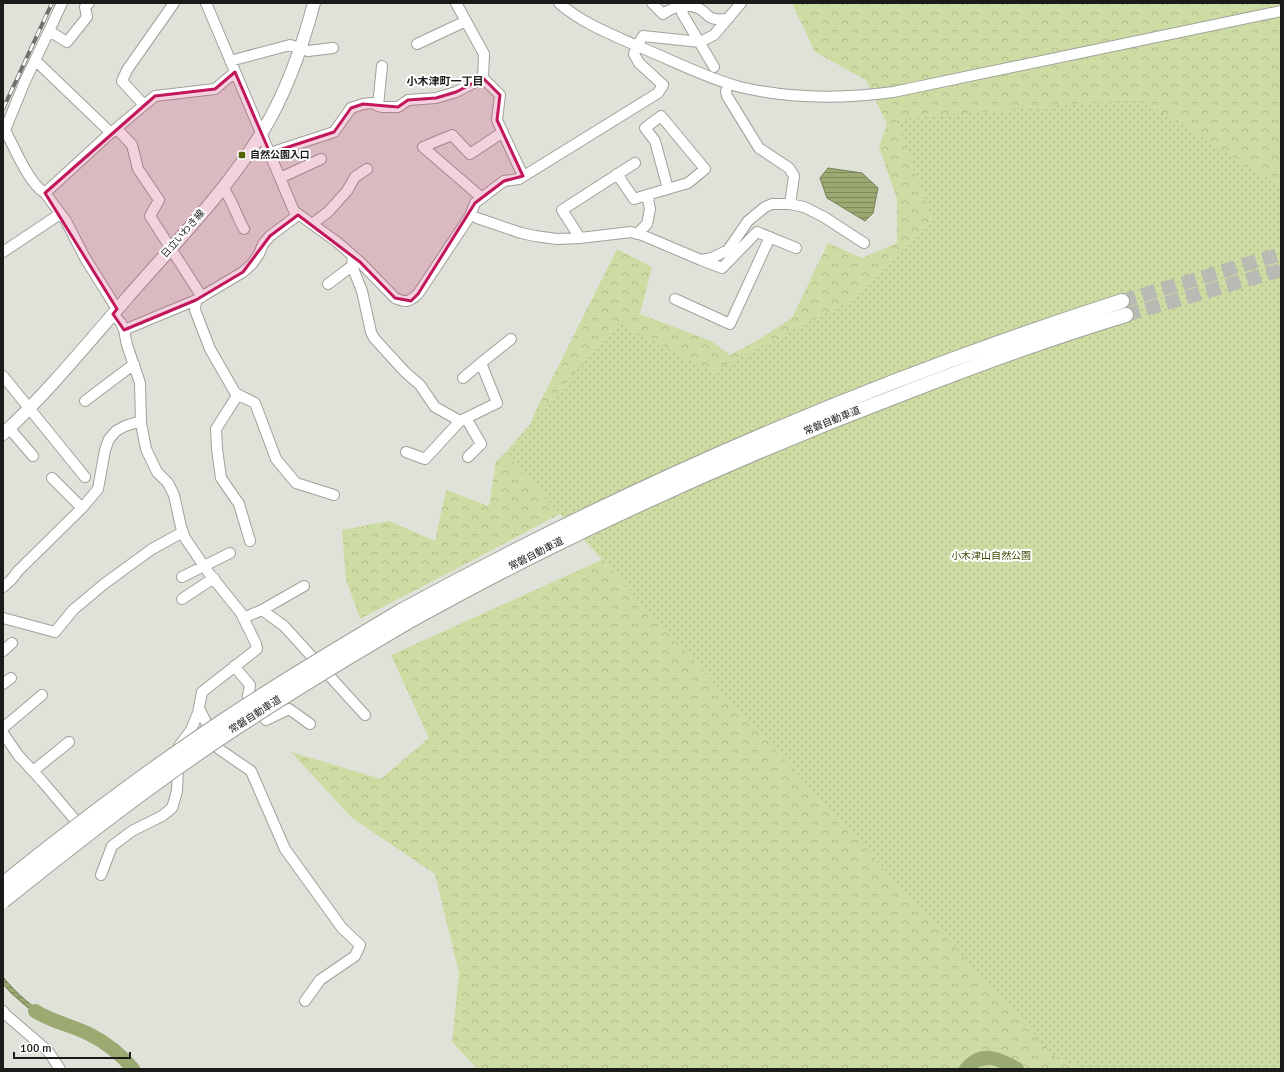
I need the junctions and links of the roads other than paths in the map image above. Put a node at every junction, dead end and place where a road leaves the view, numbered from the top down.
1 (62, 3) edge
2 (89, 3) edge
3 (174, 3) edge
4 (206, 3) edge
5 (314, 3) edge
6 (456, 3) edge
7 (560, 3) edge
8 (652, 3) edge
9 (741, 3) edge
10 (683, 4) edge
11 (1281, 11) edge
12 (729, 18) junction
13 (466, 21) junction
14 (49, 31) junction
15 (700, 42) junction
16 (417, 44) dead end
17 (637, 46) junction
18 (333, 48) dead end
19 (301, 49) junction
20 (35, 60) junction
21 (230, 61) junction
22 (382, 66) dead end
23 (714, 67) dead end
24 (235, 72) junction
25 (483, 78) junction
26 (726, 91) dead end
27 (144, 105) junction
28 (378, 106) junction
29 (114, 131) junction
30 (4, 132) edge
31 (503, 132) junction
32 (262, 133) junction
33 (270, 153) junction
34 (321, 159) dead end
35 (635, 163) dead end
36 (367, 169) dead end
37 (618, 174) junction
38 (524, 176) junction
39 (280, 178) junction
40 (223, 188) junction
41 (668, 189) junction
42 (45, 193) junction
43 (647, 195) junction
44 (482, 198) junction
45 (790, 204) junction
46 (60, 214) junction
47 (298, 215) junction
48 (477, 218) dead end
49 (312, 224) junction
50 (244, 228) dead end
51 (637, 234) junction
52 (770, 237) junction
53 (580, 238) junction
54 (864, 243) dead end
55 (171, 247) junction
56 (796, 248) dead end
57 (3, 252) edge
58 (353, 256) junction
59 (701, 260) junction
60 (352, 266) junction
61 (328, 284) dead end
62 (199, 298) junction
63 (675, 299) dead end
64 (1122, 301) tunnel mouth
65 (115, 311) junction
66 (1126, 315) tunnel mouth
67 (124, 330) junction
68 (510, 339) dead end
69 (134, 364) junction
70 (481, 364) junction
71 (3, 376) edge
72 (463, 378) dead end
73 (235, 393) junction
74 (85, 401) dead end
75 (29, 408) junction
76 (141, 420) junction
77 (463, 420) junction
78 (6, 431) edge
79 (406, 452) dead end
80 (33, 456) dead end
81 (468, 457) dead end
82 (84, 476) dead end
83 (52, 478) dead end
84 (334, 495) dead end
85 (82, 508) junction
86 (183, 532) junction
87 (250, 541) dead end
88 (230, 553) dead end
89 (205, 567) junction
90 (182, 578) dead end
91 (214, 578) junction
92 (304, 586) dead end
93 (3, 587) edge
94 (182, 599) dead end
95 (262, 610) junction
96 (404, 617) junction
97 (3, 618) edge
98 (243, 618) junction
99 (12, 643) dead end
100 (3, 651) edge
101 (234, 666) junction
102 (42, 695) dead end
103 (199, 708) junction
104 (365, 716) dead end
105 (310, 724) dead end
106 (3, 728) edge
107 (3, 733) edge
108 (69, 742) dead end
109 (33, 771) junction
110 (76, 821) dead end
111 (101, 875) dead end
112 (3, 884) edge
113 (3, 901) edge
114 (305, 1001) dead end
115 (3, 1011) edge
116 (60, 1069) edge

1 - 14 street
2 - 14 street
3 - 27 street
4 - 21 street
5 - 19 main road, 日立いわき線
6 - 13 street
7 - 17 street
8 - 10 street
9 - 12 street
10 - 12 street
10 - 15 street
11 - 17 street
12 - 15 street
13 - 16 street
13 - 25 street
14 - 20 street
15 - 17 street
15 - 23 street
17 - 38 street
18 - 19 street
19 - 21 street
19 - 32 main road, 日立いわき線
20 - 29 street
20 - 30 street
21 - 24 street
22 - 28 street
24 - 27 street
24 - 32 street
25 - 28 street
25 - 31 street
26 - 45 street
27 - 29 street
28 - 33 street
29 - 42 street
29 - 55 street
30 - 42 street
31 - 38 street
31 - 44 street
32 - 33 street
32 - 40 main road, 日立いわき線
33 - 39 street
34 - 39 street
35 - 37 street
36 - 49 street
37 - 43 street
37 - 53 street
38 - 44 street
39 - 47 street
40 - 50 street
40 - 55 main road, 日立いわき線
41 - 41 street
41 - 43 street
42 - 46 street
43 - 51 street
44 - 58 street
45 - 54 street
45 - 59 street
46 - 57 street
46 - 65 street
47 - 49 street
47 - 62 street
48 - 53 street
49 - 58 street
51 - 53 street
51 - 59 street
52 - 56 street
52 - 59 street
52 - 63 street
55 - 62 street
55 - 65 main road, 日立いわき線
58 - 60 street
60 - 61 street
60 - 77 street
62 - 67 street
62 - 73 street
64 - 96 highway, 常磐自動車道
65 - 67 street
65 - 75 main road, 日立いわき線
66 - 96 highway, 常磐自動車道
67 - 69 street
68 - 70 street
69 - 74 street
69 - 76 street
70 - 72 street
70 - 77 street
71 - 75 street
73 - 84 street
73 - 87 street
75 - 78 main road, 日立いわき線
75 - 82 street
76 - 85 street
76 - 86 street
77 - 79 street
77 - 81 street
78 - 80 street
83 - 85 street
85 - 93 street
86 - 89 street
86 - 97 street
88 - 89 street
89 - 90 street
89 - 91 street
91 - 94 street
91 - 98 street
92 - 95 street
95 - 98 street
95 - 104 street
96 - 112 highway, 常磐自動車道, bridge
96 - 113 highway, 常磐自動車道, bridge
98 - 101 street
99 - 100 street
101 - 103 street
101 - 105 street
102 - 106 street
103 - 111 street
103 - 114 street
107 - 109 street
108 - 109 street
109 - 110 street
115 - 116 street

